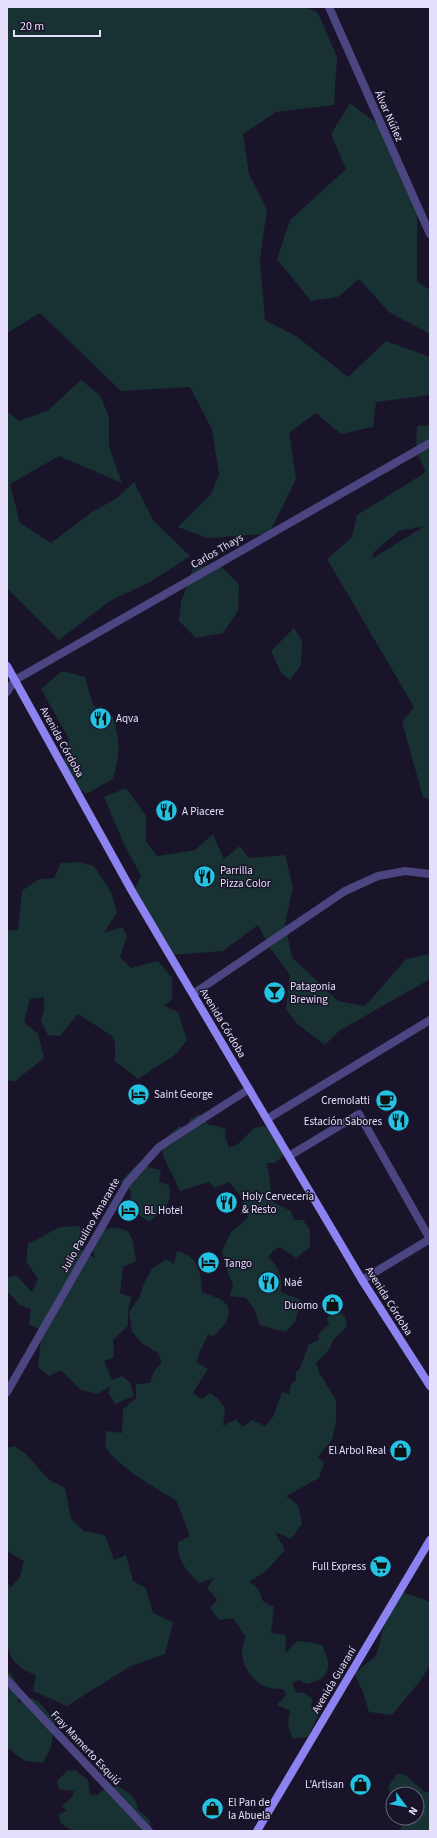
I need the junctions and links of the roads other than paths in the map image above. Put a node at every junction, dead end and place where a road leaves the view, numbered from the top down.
1 (329, 7) edge
2 (430, 234) edge
3 (430, 443) edge
4 (7, 666) edge
5 (16, 680) junction
6 (7, 692) edge
7 (430, 874) edge
8 (193, 994) junction
9 (430, 1020) edge
10 (249, 1089) junction
11 (267, 1119) junction
12 (289, 1156) junction
13 (362, 1280) junction
14 (430, 1386) edge
15 (7, 1392) edge
16 (430, 1540) edge
17 (7, 1680) edge
18 (149, 1831) edge
19 (257, 1831) edge

1 - 2 street, Álvar Núñez
3 - 5 street, Carlos Thays
4 - 5 main road, Avenida Córdoba
5 - 6 street
5 - 8 main road, Avenida Córdoba
7 - 8 street
8 - 10 main road, Avenida Córdoba
9 - 11 street
10 - 11 main road, Avenida Córdoba
10 - 15 street, Julio Paulino Amarante
11 - 12 main road, Avenida Córdoba
12 - 13 main road, Avenida Córdoba
12 - 13 street
13 - 14 main road, Avenida Córdoba
16 - 19 main road, Avenida Guaraní
17 - 18 street, Fray Mamerto Esquiú

